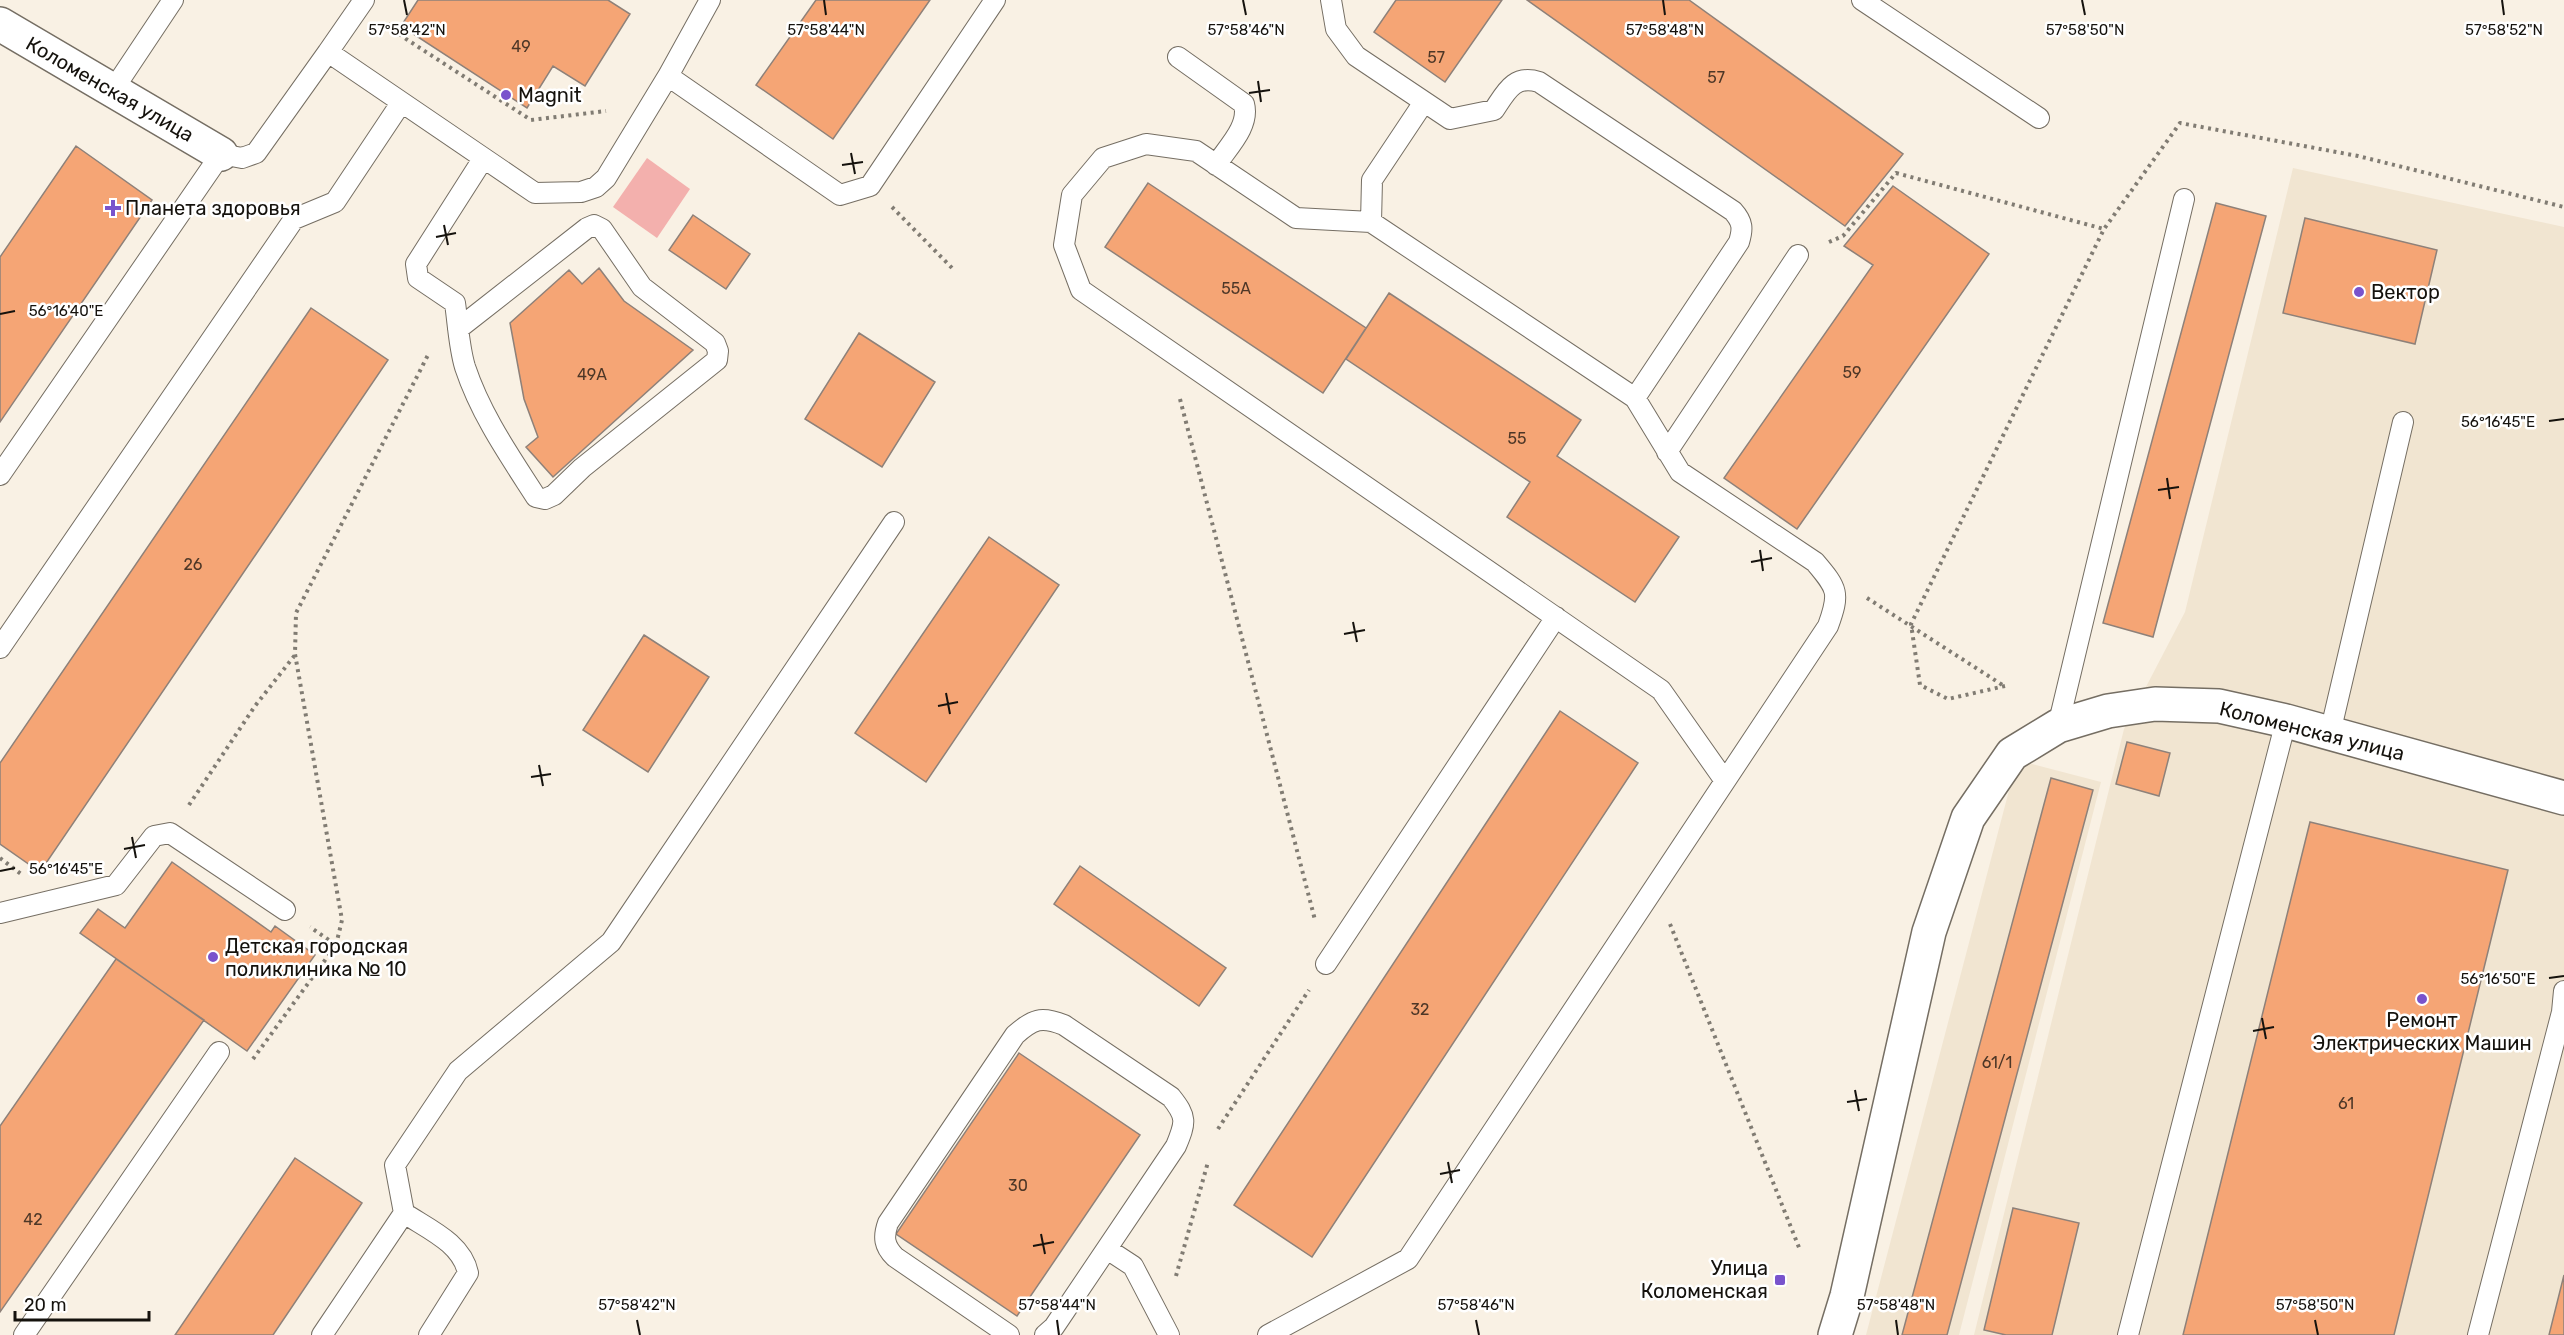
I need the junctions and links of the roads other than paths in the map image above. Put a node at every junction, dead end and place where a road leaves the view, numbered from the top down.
1 (172, 0) edge
2 (710, 0) edge
3 (995, 0) edge
4 (1331, 0) edge
5 (1862, 0) edge
6 (364, 1) edge
7 (0, 24) edge
8 (328, 52) junction
9 (1178, 57) dead end
10 (668, 76) junction
11 (113, 90) junction
12 (1424, 102) junction
13 (401, 103) junction
14 (2039, 118) dead end
15 (221, 154) junction
16 (483, 159) junction
17 (1216, 165) junction
18 (2184, 200) dead end
19 (1371, 222) junction
20 (1798, 255) road end
21 (458, 329) junction
22 (1635, 398) junction
23 (2403, 423) dead end
24 (1667, 452) junction
25 (0, 475) edge
26 (894, 522) dead end
27 (1556, 617) junction
28 (0, 648) edge
29 (2286, 721) junction
30 (2058, 726) junction
31 (2330, 733) junction
32 (1725, 781) junction
33 (2564, 798) edge
34 (285, 910) road end
35 (0, 913) edge
36 (1326, 964) road end
37 (2564, 991) edge
38 (219, 1052) road end
39 (404, 1213) junction
40 (1107, 1249) junction
41 (1165, 1329) edge
42 (24, 1335) edge
43 (322, 1335) edge
44 (429, 1335) edge
45 (1009, 1335) edge
46 (1045, 1335) edge
47 (1268, 1335) edge
48 (1835, 1335) edge
49 (2127, 1335) edge
50 (2478, 1335) edge

1 - 11 lane
2 - 10 lane
3 - 10 lane
4 - 12 lane
5 - 14 lane
6 - 8 lane
7 - 11 main road, Коломенская улица
8 - 13 lane
8 - 15 lane
9 - 17 lane
10 - 16 lane
11 - 15 main road, Коломенская улица
12 - 19 lane
12 - 22 lane
13 - 16 lane
13 - 28 lane
15 - 25 lane
16 - 21 lane
17 - 19 lane
17 - 27 lane
18 - 30 lane
19 - 22 lane
20 - 24 lane
21 - 21 lane
22 - 24 lane
23 - 31 lane
24 - 32 lane
26 - 39 lane
27 - 32 lane
27 - 36 lane
29 - 30 main road, Коломенская улица
29 - 31 main road, Коломенская улица
29 - 49 lane
30 - 48 main road, Коломенская улица
31 - 33 main road, Коломенская улица
32 - 47 lane
34 - 35 lane
37 - 50 lane
38 - 42 lane
39 - 43 lane
39 - 44 lane
40 - 41 lane
40 - 45 lane
40 - 46 lane

